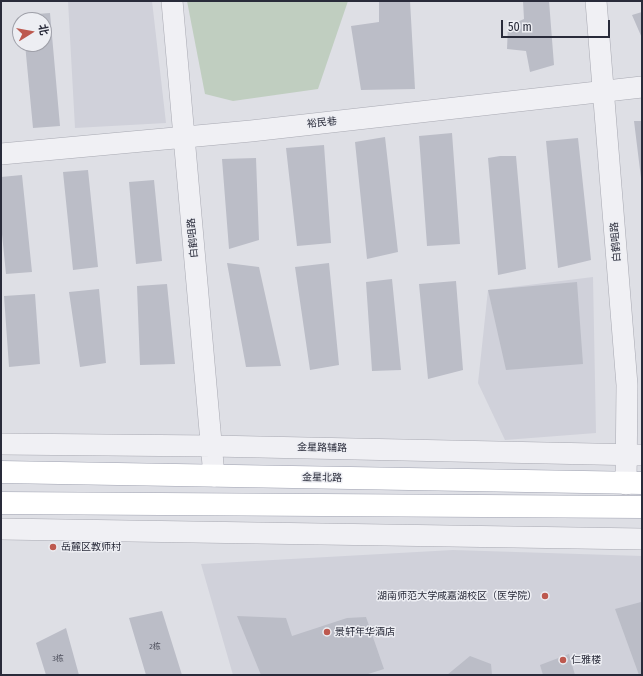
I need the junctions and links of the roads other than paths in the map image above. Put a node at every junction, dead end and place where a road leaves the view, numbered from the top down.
1 (172, 1) edge
2 (596, 1) edge
3 (642, 87) edge
4 (605, 92) junction
5 (184, 137) junction
6 (1, 154) edge
7 (635, 385) edge
8 (1, 444) edge
9 (212, 446) junction
10 (634, 455) edge
11 (1, 472) edge
12 (214, 476) junction
13 (634, 483) edge
14 (1, 503) edge
15 (642, 507) edge
16 (1, 529) edge
17 (642, 539) edge

1 - 5 street, 白鹤咀路
2 - 4 street, 白鹤咀路
3 - 4 street, 裕民巷
4 - 5 street, 裕民巷
4 - 7 street, 白鹤咀路
5 - 6 street, 裕民巷
5 - 9 street, 白鹤咀路
7 - 10 street, 白鹤咀路
8 - 9 street, 金星路辅路
9 - 10 street, 金星路辅路
9 - 12 street, 白鹤咀路
10 - 13 street, 白鹤咀路
11 - 12 main road, 金星北路
12 - 13 main road, 金星北路
14 - 15 main road
16 - 17 street

